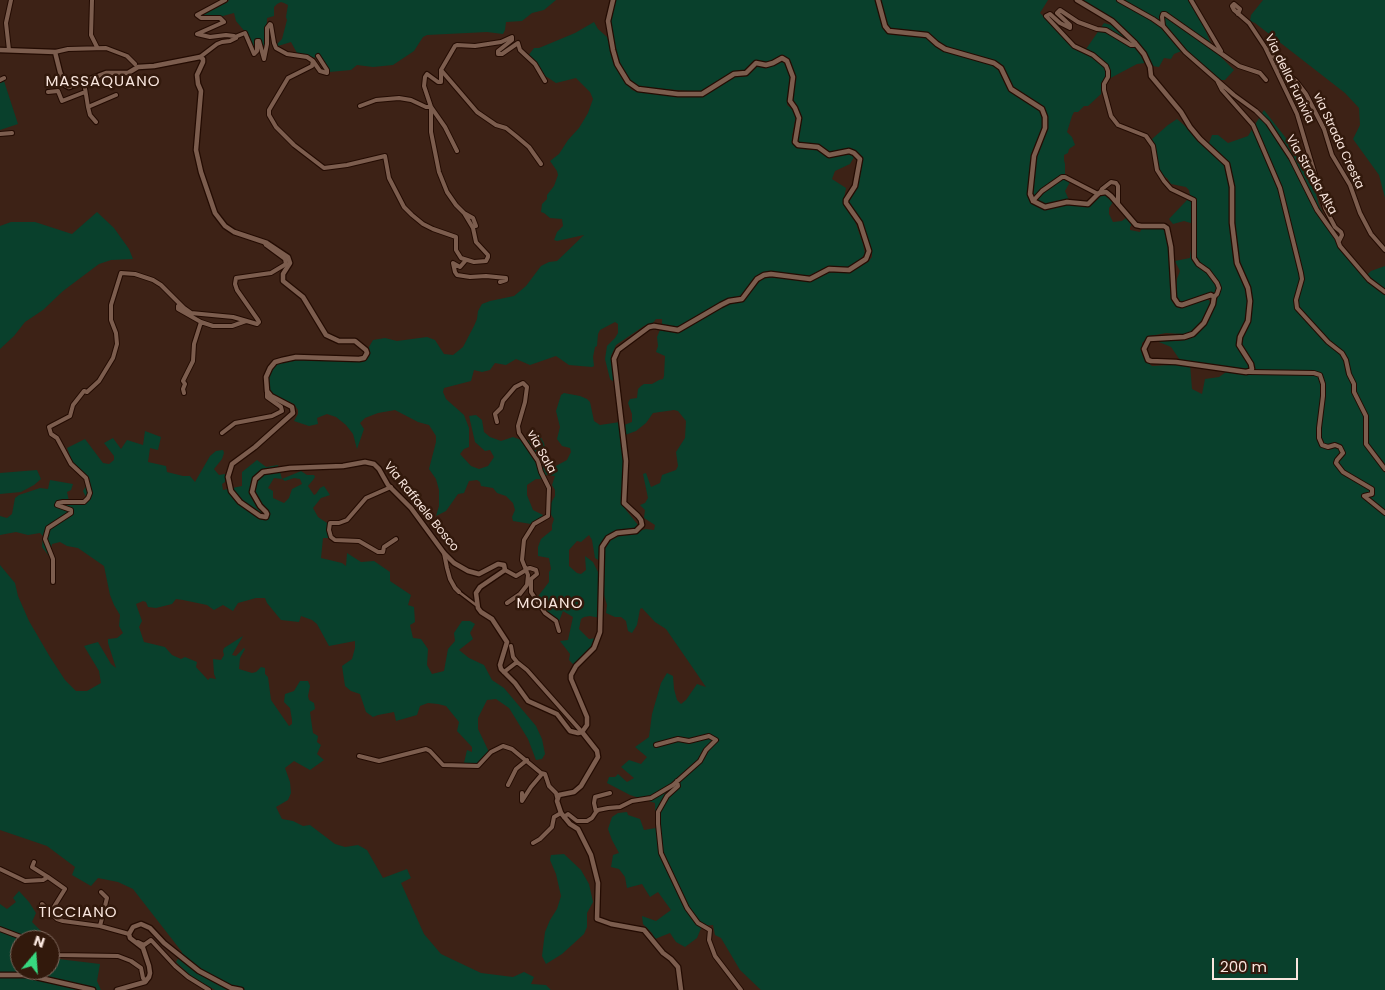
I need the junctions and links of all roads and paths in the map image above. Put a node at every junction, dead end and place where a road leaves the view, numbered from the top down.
1 (11, 0) edge
2 (92, 0) edge
3 (225, 0) edge
4 (612, 0) edge
5 (878, 0) edge
6 (1078, 0) edge
7 (1119, 0) edge
8 (1191, 0) edge
9 (1238, 14) dead end
10 (1163, 26) junction
11 (236, 36) junction
12 (1135, 43) junction
13 (1265, 47) junction
14 (97, 48) junction
15 (0, 50) edge
16 (8, 50) junction
17 (55, 52) junction
18 (1222, 53) junction
19 (318, 56) dead end
20 (200, 57) junction
21 (313, 61) junction
22 (137, 65) junction
23 (441, 70) junction
24 (545, 80) dead end
25 (1217, 80) junction
26 (1266, 80) dead end
27 (84, 82) junction
28 (48, 92) dead end
29 (85, 92) junction
30 (116, 95) dead end
31 (360, 106) dead end
32 (88, 107) junction
33 (431, 107) junction
34 (96, 122) dead end
35 (12, 133) dead end
36 (0, 134) edge
37 (457, 151) dead end
38 (541, 164) dead end
39 (1099, 194) junction
40 (1033, 200) junction
41 (1118, 204) junction
42 (464, 213) junction
43 (476, 226) dead end
44 (1339, 241) junction
45 (265, 242) junction
46 (1385, 250) edge
47 (466, 260) junction
48 (500, 282) dead end
49 (1385, 292) edge
50 (1214, 297) junction
51 (188, 311) junction
52 (246, 321) junction
53 (201, 322) junction
54 (1246, 372) junction
55 (267, 392) junction
56 (184, 393) dead end
57 (497, 422) dead end
58 (222, 433) dead end
59 (1385, 469) edge
60 (391, 487) junction
61 (1385, 513) edge
62 (396, 539) dead end
63 (444, 553) junction
64 (505, 570) junction
65 (526, 570) junction
66 (53, 582) dead end
67 (459, 592) joint
68 (508, 603) dead end
69 (476, 605) dead end
70 (559, 631) dead end
71 (511, 646) dead end
72 (517, 662) junction
73 (504, 672) junction
74 (582, 732) junction
75 (656, 746) dead end
76 (359, 756) dead end
77 (527, 760) junction
78 (542, 774) junction
79 (677, 781) junction
80 (508, 785) dead end
81 (522, 793) dead end
82 (610, 793) dead end
83 (557, 797) junction
84 (596, 812) junction
85 (562, 815) junction
86 (533, 843) dead end
87 (34, 862) dead end
88 (0, 869) edge
89 (48, 877) junction
90 (102, 892) dead end
91 (42, 904) dead end
92 (53, 915) junction
93 (100, 926) junction
94 (129, 934) junction
95 (134, 942) junction
96 (60, 954) edge
97 (0, 975) edge
98 (146, 980) junction
99 (93, 990) edge
100 (116, 990) edge
101 (209, 990) edge
102 (241, 990) edge
103 (681, 990) edge
104 (741, 990) edge

1 - 16 street
2 - 14 street
3 - 11 street
4 - 74 street
5 - 40 street
6 - 12 street
7 - 10 street, Via Strada Alta
8 - 18 street
9 - 13 street, Via della Funivia
10 - 18 street
10 - 25 street, Via Strada Alta
11 - 20 street
11 - 21 street
12 - 50 street
12 - 54 street
13 - 44 street, Via della Funivia
13 - 46 street, via Strada Cresta
14 - 17 street
14 - 22 street
15 - 16 street
16 - 17 street
17 - 27 street
18 - 26 street
19 - 21 street
20 - 22 street
20 - 45 street
21 - 47 street
22 - 27 street
23 - 24 street
23 - 33 street
23 - 38 street
25 - 44 street, Via Strada Alta
25 - 59 street
27 - 29 street
28 - 29 street
29 - 32 street
30 - 32 street
31 - 33 street
32 - 34 street
33 - 37 street
33 - 42 street
35 - 36 street
39 - 40 street
39 - 40 street
39 - 41 street
39 - 41 street
41 - 50 street
42 - 43 street
42 - 47 street
44 - 49 street, Via Strada Alta
45 - 52 street
45 - 55 street
47 - 48 street
50 - 54 street
51 - 52 street
51 - 53 street
51 - 66 street
52 - 53 street
53 - 56 street
54 - 61 street
55 - 58 street
55 - 60 street, Via Raffaele Bosco
57 - 65 street, via Sala
60 - 62 street
60 - 63 street, Via Raffaele Bosco
63 - 64 street, Via Raffaele Bosco
63 - 67 street
64 - 65 street
64 - 73 street
65 - 68 street
65 - 70 street
67 - 69 street
71 - 72 street
72 - 73 street
72 - 74 street
73 - 74 street
74 - 83 street
75 - 79 street
76 - 77 street
77 - 78 street
77 - 80 street
78 - 81 street
78 - 83 street
79 - 84 street
79 - 104 street
82 - 84 street
83 - 85 street
84 - 85 street
85 - 86 street
85 - 103 street
87 - 89 street
88 - 89 street
89 - 92 street
90 - 93 street
91 - 92 street
92 - 93 street
93 - 94 street
94 - 95 street
94 - 102 street
95 - 98 street
95 - 101 street
96 - 98 street
97 - 99 street
98 - 100 street

